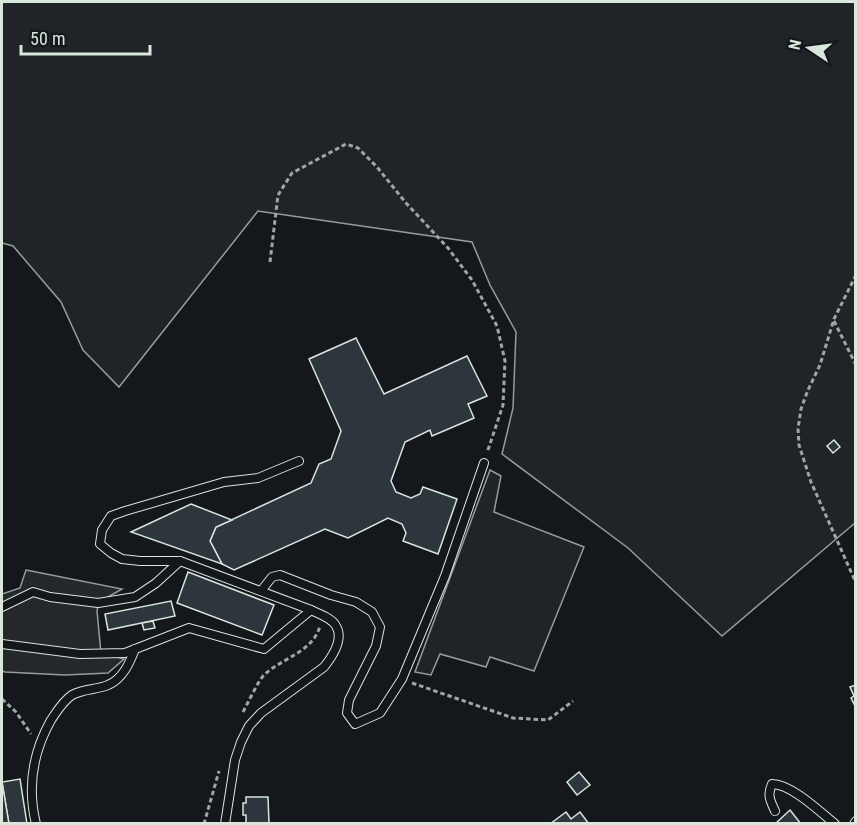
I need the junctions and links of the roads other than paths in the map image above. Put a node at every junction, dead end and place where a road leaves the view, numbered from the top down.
1 (299, 461) dead end
2 (484, 463) road end
3 (180, 561) junction
4 (261, 591) junction
5 (2, 607) edge
6 (311, 610) junction
7 (2, 644) edge
8 (135, 649) junction
9 (775, 811) dead end
10 (36, 824) edge
11 (225, 824) edge
12 (835, 824) edge

1 - 3 lane
2 - 4 lane
3 - 4 lane
3 - 5 lane
4 - 6 lane
6 - 8 lane
6 - 11 lane
7 - 8 lane
8 - 10 lane
9 - 12 lane

